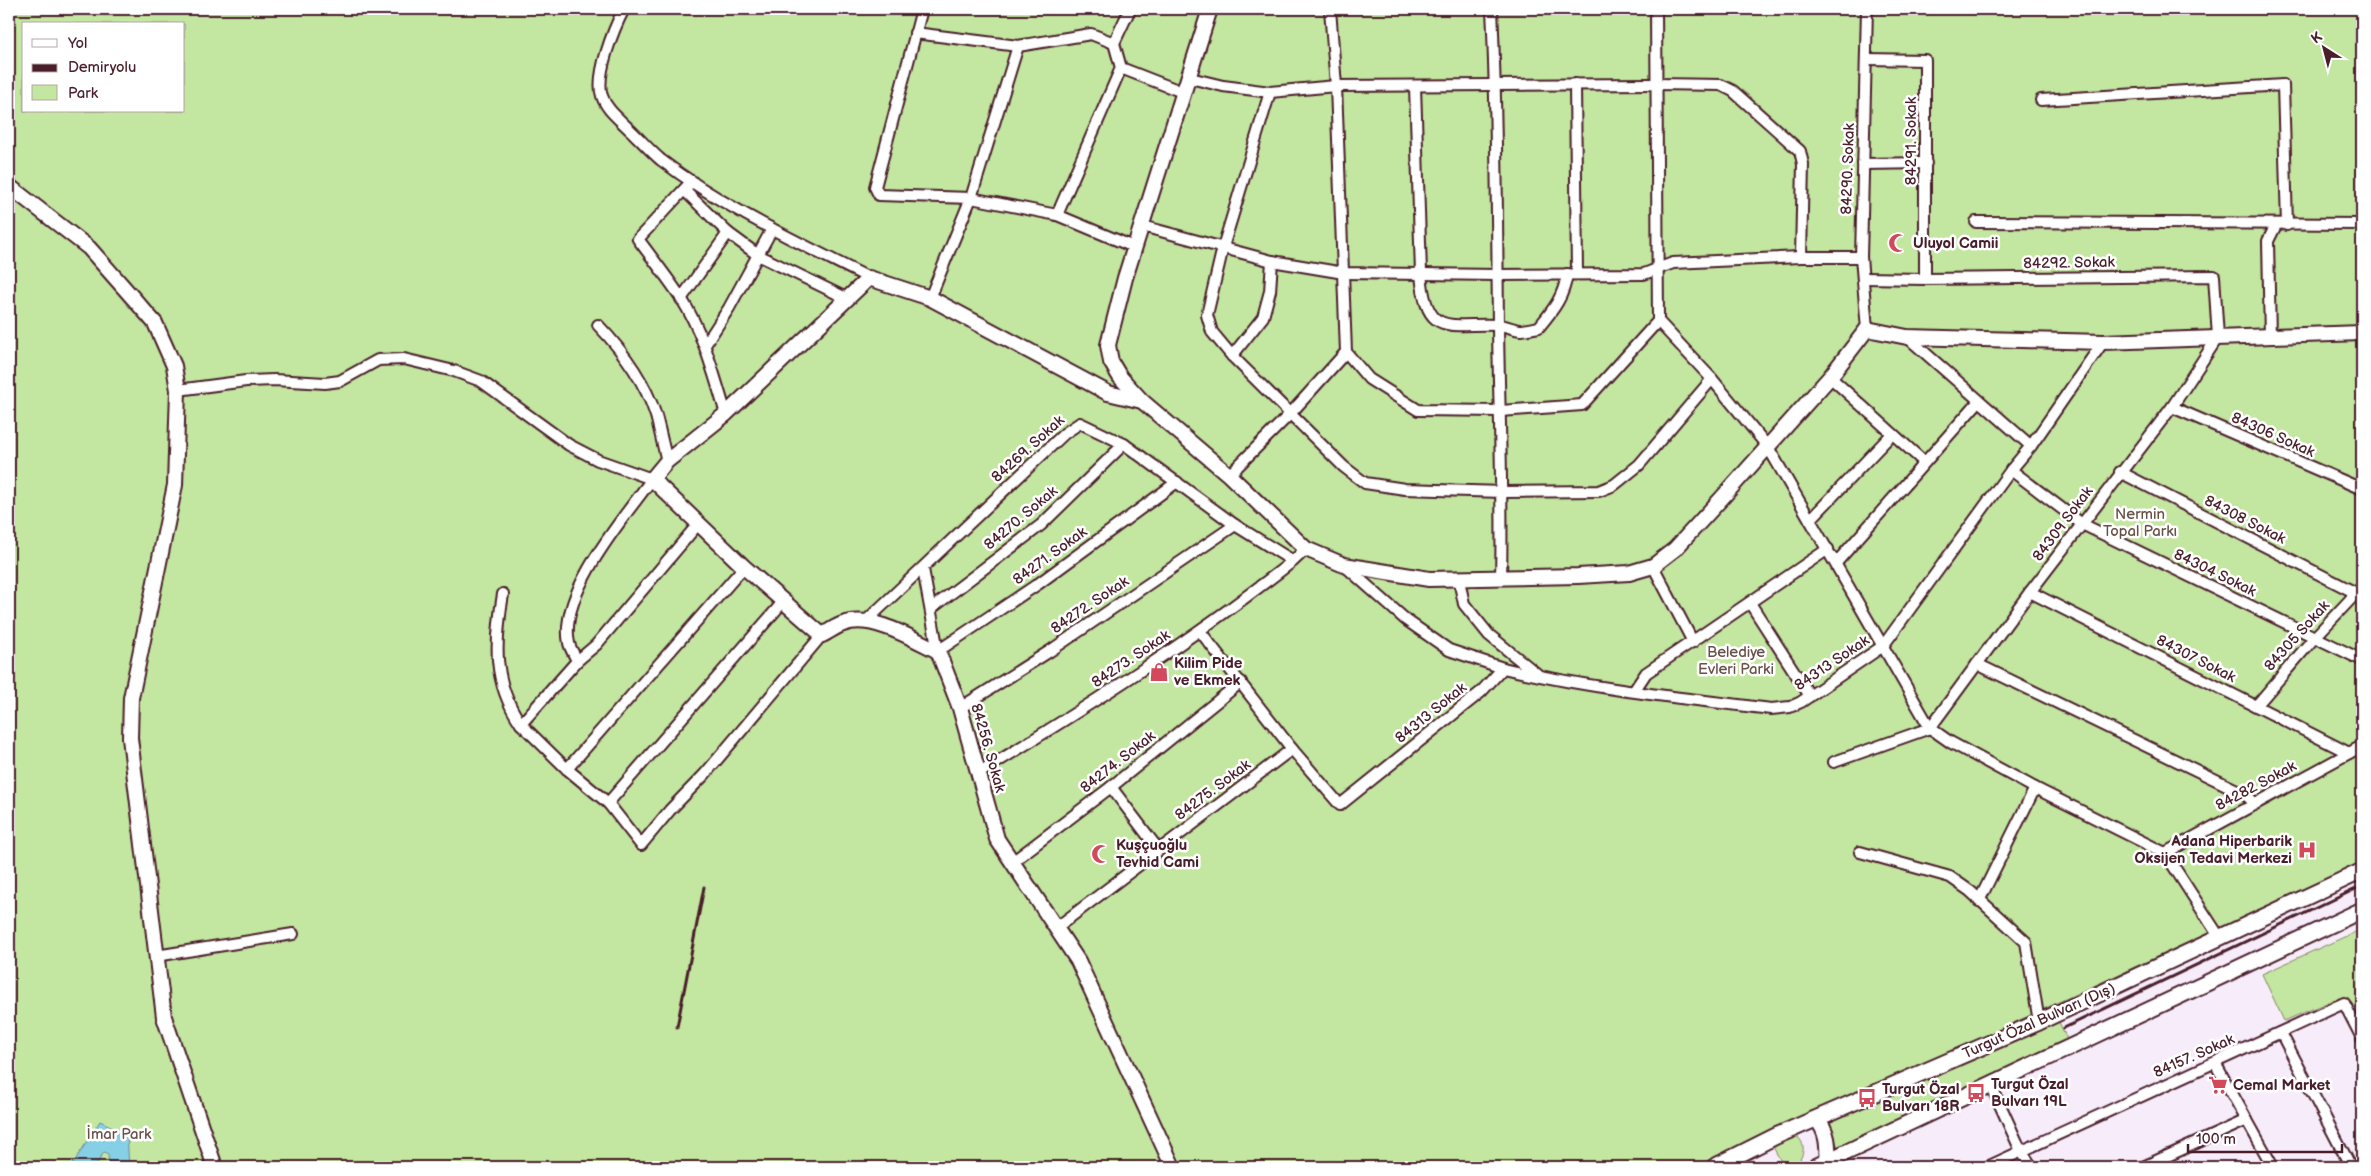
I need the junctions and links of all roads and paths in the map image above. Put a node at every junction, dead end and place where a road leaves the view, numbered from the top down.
1 (624, 9) edge
2 (922, 9) edge
3 (1130, 9) edge
4 (1210, 9) edge
5 (1330, 9) edge
6 (1492, 9) edge
7 (1656, 9) edge
8 (1867, 9) edge
9 (915, 33) junction
10 (1114, 44) junction
11 (1018, 46) junction
12 (1866, 59) junction
13 (1121, 68) junction
14 (1190, 78) junction
15 (1575, 84) junction
16 (1656, 84) junction
17 (1336, 86) junction
18 (1415, 86) junction
19 (1496, 86) junction
20 (1270, 92) junction
21 (1185, 93) junction
22 (2041, 100) dead end
23 (1926, 163) junction
24 (1863, 164) junction
25 (692, 181) junction
26 (9, 186) edge
27 (684, 190) junction
28 (971, 198) junction
29 (1057, 215) junction
30 (1976, 222) dead end
31 (2362, 224) edge
32 (2276, 225) junction
33 (2288, 225) junction
34 (1142, 226) junction
35 (772, 229) junction
36 (728, 233) junction
37 (1223, 247) junction
38 (1136, 248) junction
39 (758, 255) junction
40 (1801, 257) junction
41 (1861, 257) junction
42 (1272, 261) junction
43 (1657, 270) junction
44 (1344, 273) junction
45 (1421, 273) junction
46 (1572, 273) junction
47 (1498, 275) junction
48 (869, 278) junction
49 (1863, 278) junction
50 (1925, 280) junction
51 (681, 298) junction
52 (930, 298) junction
53 (848, 299) junction
54 (1658, 321) junction
55 (598, 325) dead end
56 (1498, 325) junction
57 (1866, 329) junction
58 (2362, 333) edge
59 (1907, 337) junction
60 (2218, 338) junction
61 (2270, 338) junction
62 (2103, 342) junction
63 (705, 345) junction
64 (1346, 352) junction
65 (1232, 356) junction
66 (1830, 377) junction
67 (1712, 379) junction
68 (178, 390) junction
69 (1142, 401) junction
70 (1979, 401) junction
71 (2172, 406) junction
72 (1500, 411) junction
73 (1290, 413) junction
74 (726, 414) junction
75 (1892, 434) junction
76 (1124, 444) junction
77 (2031, 446) junction
78 (1768, 447) junction
79 (667, 462) junction
80 (1924, 462) junction
81 (2010, 470) junction
82 (2120, 472) junction
83 (1229, 474) junction
84 (652, 479) junction
85 (1177, 482) junction
86 (2362, 489) edge
87 (1503, 492) junction
88 (1810, 520) junction
89 (699, 523) junction
90 (2082, 524) junction
91 (1235, 525) junction
92 (1306, 549) junction
93 (1828, 549) junction
94 (1293, 560) junction
95 (1836, 562) junction
96 (1344, 565) junction
97 (1653, 566) junction
98 (744, 567) junction
99 (923, 569) junction
100 (1501, 579) junction
101 (1459, 580) junction
102 (2359, 590) edge
103 (2030, 592) junction
104 (503, 594) dead end
105 (783, 602) junction
106 (1750, 603) junction
107 (932, 608) junction
108 (865, 622) junction
109 (1200, 631) junction
110 (822, 636) junction
111 (2314, 638) junction
112 (1693, 642) junction
113 (1883, 646) junction
114 (938, 650) junction
115 (2362, 660) edge
116 (577, 661) junction
117 (1977, 664) junction
118 (1503, 668) junction
119 (1540, 677) junction
120 (1241, 682) junction
121 (1634, 691) junction
122 (1810, 696) junction
123 (2256, 706) junction
124 (960, 708) junction
125 (521, 724) junction
126 (1930, 728) junction
127 (2362, 746) edge
128 (1292, 749) junction
129 (2349, 753) junction
130 (1834, 762) dead end
131 (567, 769) junction
132 (979, 774) junction
133 (1112, 787) junction
134 (2035, 788) junction
135 (608, 803) junction
136 (2255, 803) junction
137 (1158, 849) junction
138 (1860, 852) dead end
139 (2165, 853) junction
140 (1011, 863) junction
141 (2362, 871) edge
142 (1978, 901) junction
143 (2362, 910) edge
144 (1056, 928) junction
145 (293, 934) dead end
146 (2220, 938) junction
147 (156, 956) junction
148 (2039, 1022) junction
149 (2281, 1033) junction
150 (2362, 1038) edge
151 (2215, 1063) junction
152 (1991, 1086) junction
153 (1816, 1119) junction
154 (2247, 1120) junction
155 (2021, 1151) junction
156 (1822, 1165) edge
157 (215, 1167) edge
158 (1173, 1167) edge
159 (1714, 1167) edge
160 (1987, 1167) edge
161 (2032, 1167) edge
162 (2143, 1167) edge
163 (2273, 1167) edge
164 (2351, 1167) edge

1 - 25 street
2 - 9 street
3 - 10 street
4 - 14 street
5 - 17 street
6 - 19 street
7 - 16 street
8 - 12 street, 84290. Sokak
9 - 11 street
9 - 28 street
10 - 11 street
10 - 13 street
11 - 28 street
12 - 23 street, 84291. Sokak
12 - 24 street, 84290. Sokak
13 - 21 street
13 - 29 street
14 - 20 street
14 - 21 street
15 - 16 street
15 - 19 street
15 - 46 street
16 - 40 street
16 - 43 street
17 - 18 street
17 - 20 street
17 - 44 street
18 - 19 street
18 - 45 street
19 - 47 street
20 - 37 street
21 - 34 street
22 - 33 street
23 - 24 street
23 - 50 street, 84291. Sokak
24 - 41 street, 84290. Sokak
25 - 27 street
25 - 35 street
26 - 68 street
27 - 36 street
27 - 51 street
28 - 29 street
28 - 52 street
29 - 38 street
30 - 32 street
31 - 33 street
32 - 33 street
32 - 61 street
34 - 37 street
34 - 38 street
35 - 39 street
35 - 48 street
36 - 39 street
36 - 51 street
37 - 42 street
37 - 65 street
38 - 69 street
39 - 53 street
39 - 63 street
40 - 41 street
40 - 43 street
41 - 49 street, 84290. Sokak
42 - 44 street
42 - 65 street
43 - 46 street
43 - 54 street
44 - 45 street
44 - 64 street
45 - 47 street
45 - 56 street
46 - 47 street
46 - 56 street
47 - 56 street
48 - 52 street
48 - 53 street
49 - 50 street, 84292. Sokak
49 - 57 street, 84290. Sokak
50 - 60 street, 84292. Sokak
51 - 63 street
52 - 69 street
53 - 74 street
54 - 67 street
54 - 72 street
55 - 79 street
56 - 72 street
57 - 59 street
57 - 66 street
58 - 61 street
59 - 62 street
59 - 70 street
60 - 61 street
60 - 62 street
60 - 71 street, 84309 Sokak
62 - 77 street, 84313 Sokak
63 - 74 street
64 - 72 street
64 - 73 street
65 - 73 street
66 - 75 street
66 - 78 street
67 - 78 street
67 - 87 street
68 - 84 street
68 - 147 street
69 - 83 street
70 - 77 street
70 - 80 street
71 - 82 street, 84309 Sokak
71 - 86 street, 84306 Sokak
72 - 87 street
73 - 83 street
73 - 87 street
74 - 79 street
75 - 80 street
75 - 88 street
76 - 85 street, 84269. Sokak
76 - 99 street, 84269. Sokak
76 - 107 street, 84270. Sokak
77 - 81 street, 84313 Sokak
78 - 88 street
78 - 97 street
79 - 84 street
80 - 95 street
81 - 90 street, 84304 Sokak
81 - 113 street, 84313 Sokak
82 - 90 street, 84309 Sokak
82 - 102 street, 84308 Sokak
83 - 92 street
84 - 89 street
84 - 116 street
85 - 91 street, 84269. Sokak
85 - 114 street, 84271. Sokak
87 - 100 street
88 - 93 street
89 - 98 street
89 - 116 street
90 - 103 street, 84309 Sokak
90 - 111 street, 84304 Sokak
91 - 94 street, 84269. Sokak
91 - 124 street, 84272. Sokak
92 - 94 street
92 - 96 street
93 - 95 street
93 - 106 street
94 - 109 street, 84273. Sokak
95 - 113 street
96 - 101 street
96 - 118 street
97 - 100 street
97 - 112 street
98 - 105 street
98 - 131 street
99 - 107 street
99 - 108 street, 84269. Sokak
100 - 101 street
101 - 119 street
102 - 111 street, 84305 Sokak
103 - 117 street, 84309 Sokak
103 - 123 street, 84307 Sokak
104 - 125 street
105 - 110 street
105 - 135 street
106 - 112 street
106 - 122 street
107 - 114 street
108 - 110 street
108 - 114 street
109 - 120 street
109 - 132 street, 84273. Sokak
110 - 135 street
111 - 115 street, 84304 Sokak
111 - 123 street, 84305 Sokak
112 - 121 street
113 - 122 street, 84313 Sokak
113 - 126 street
114 - 124 street, 84256. Sokak
116 - 125 street
117 - 126 street, 84309 Sokak
117 - 136 street
118 - 119 street, 84313 Sokak
118 - 128 street, 84313 Sokak
119 - 121 street, 84313 Sokak
120 - 128 street
120 - 133 street, 84274. Sokak
121 - 122 street, 84313 Sokak
123 - 129 street, 84307 Sokak
124 - 132 street, 84256. Sokak
125 - 131 street
126 - 130 street
126 - 134 street
127 - 129 street, 84282 Sokak
128 - 137 street, 84275. Sokak
129 - 136 street, 84282 Sokak
131 - 135 street
132 - 140 street, 84256. Sokak
133 - 137 street
133 - 140 street, 84274. Sokak
134 - 139 street
134 - 142 street
136 - 139 street, 84282 Sokak
137 - 144 street, 84275. Sokak
138 - 142 street
139 - 146 street
140 - 144 street, 84256. Sokak
141 - 146 main road, Turgut Özal Bulvarı (Dış)
142 - 148 street
143 - 152 main road
144 - 158 street, 84256. Sokak
145 - 147 street
146 - 148 main road, Turgut Özal Bulvarı (Dış)
147 - 157 street
148 - 153 main road, Turgut Özal Bulvarı (Dış)
149 - 150 street, 84157. Sokak
149 - 151 street, 84157. Sokak
149 - 164 street
151 - 154 street
151 - 155 street, 84157. Sokak
152 - 155 street
152 - 156 main road
153 - 156 main road
153 - 159 main road, Turgut Özal Bulvarı (Dış)
154 - 162 street
154 - 163 street
155 - 160 street, 84157. Sokak
155 - 161 street

